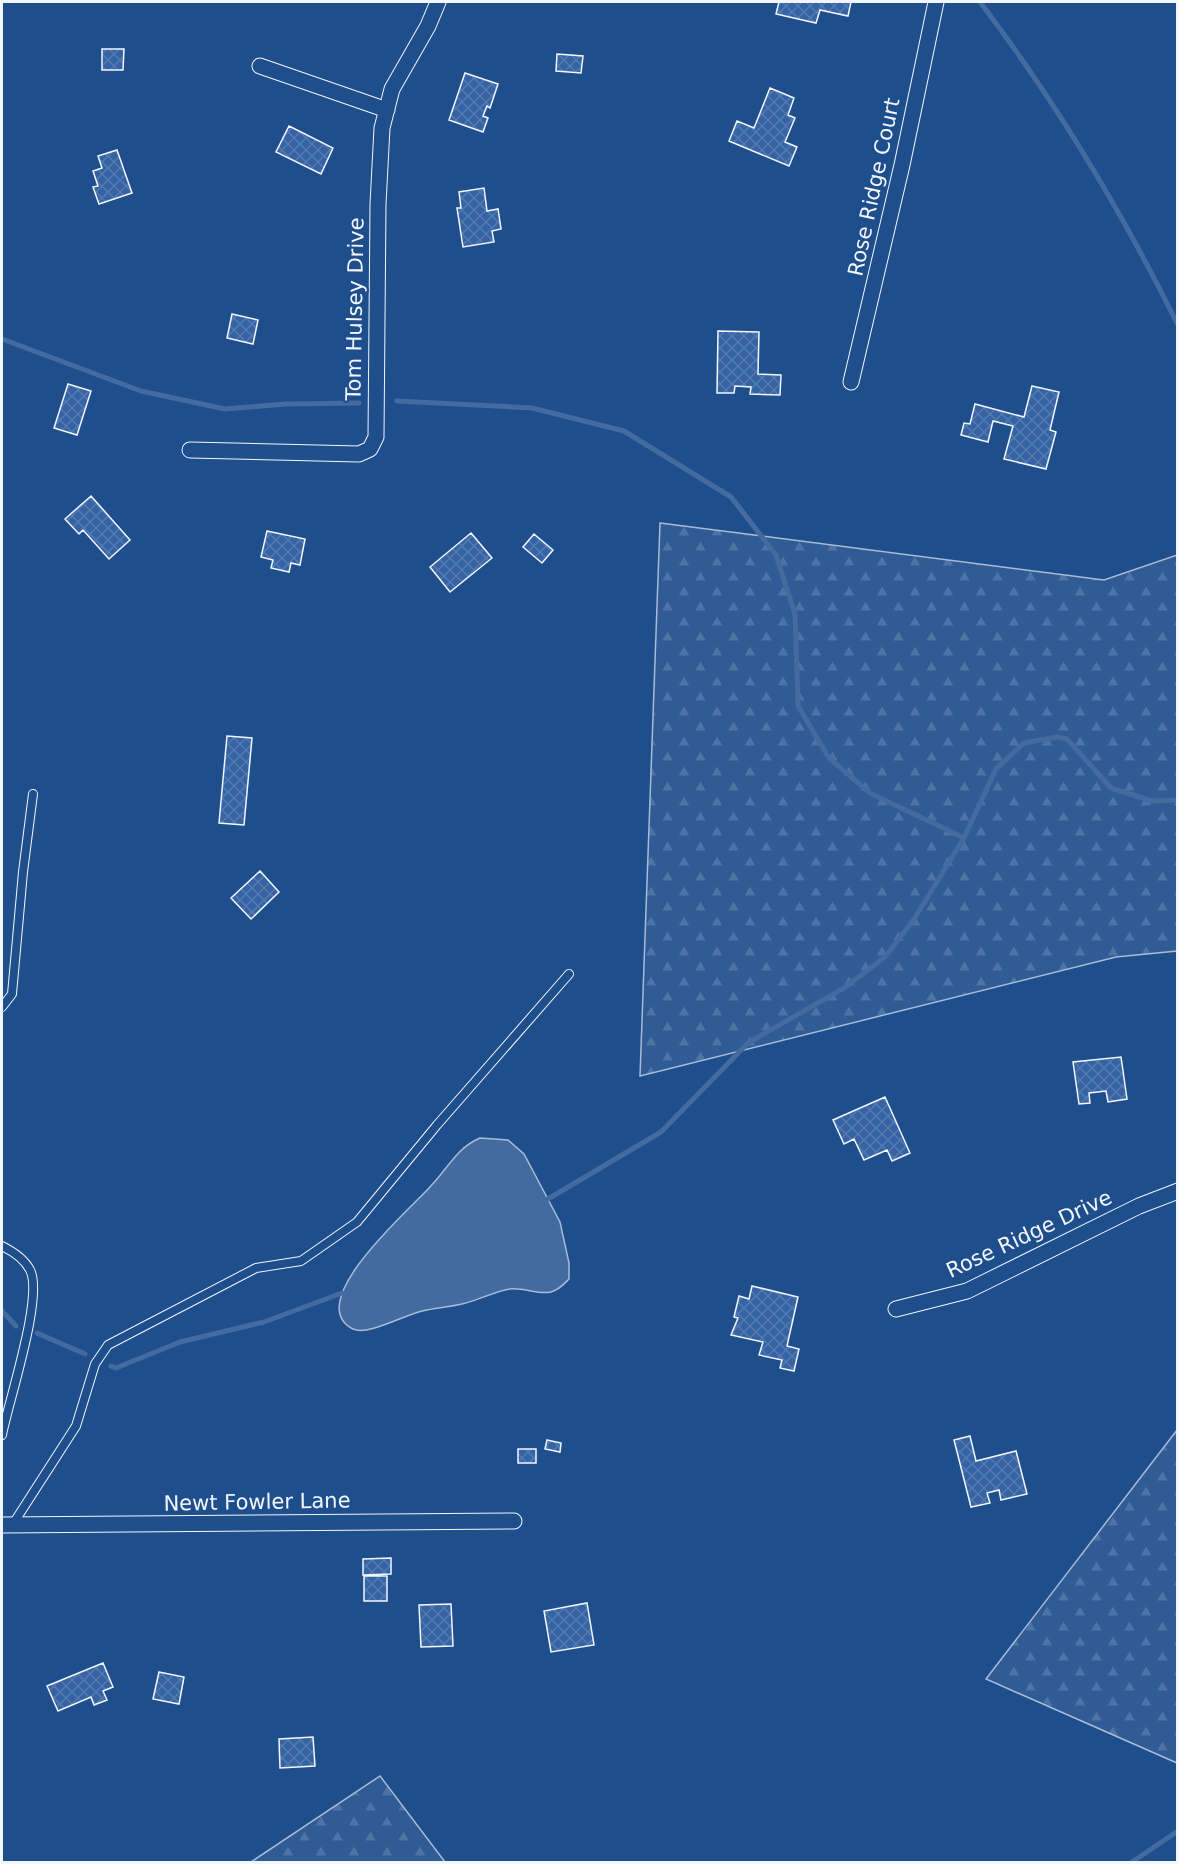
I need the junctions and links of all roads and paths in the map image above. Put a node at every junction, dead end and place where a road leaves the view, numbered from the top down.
1 (438, 2) edge
2 (936, 2) edge
3 (260, 66) dead end
4 (387, 110) junction
5 (851, 382) dead end
6 (190, 450) dead end
7 (33, 794) dead end
8 (569, 974) dead end
9 (2, 1007) edge
10 (1178, 1191) edge
11 (2, 1246) edge
12 (897, 1309) dead end
13 (2, 1435) edge
14 (514, 1521) dead end
15 (7, 1525) edge

1 - 4 street, Tom Hulsey Drive
2 - 5 street, Rose Ridge Court
3 - 4 street
4 - 6 street, Tom Hulsey Drive
7 - 9 lane
8 - 15 lane
10 - 12 street, Rose Ridge Drive
11 - 13 lane
14 - 15 street, Newt Fowler Lane

